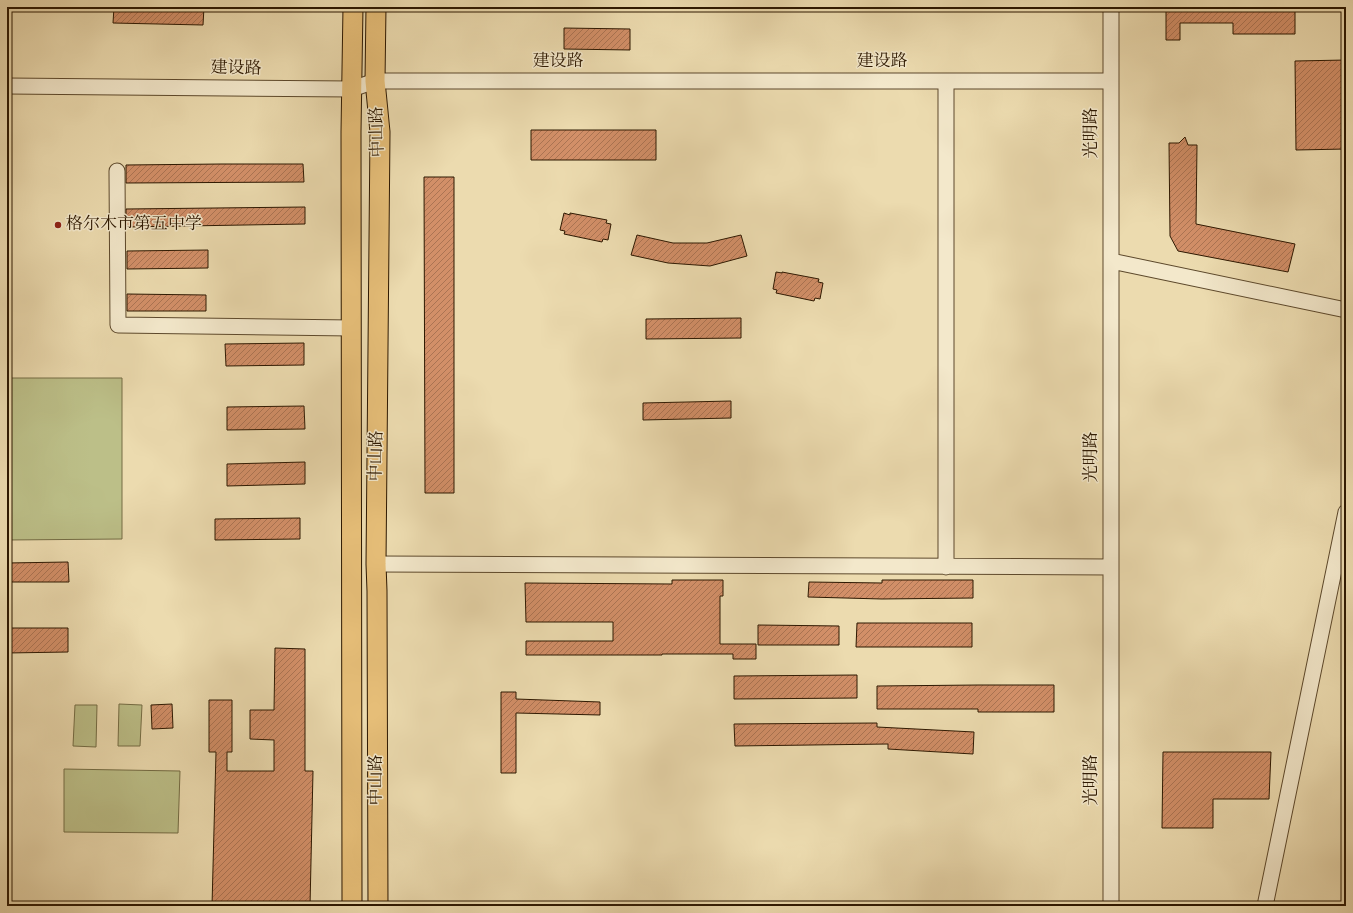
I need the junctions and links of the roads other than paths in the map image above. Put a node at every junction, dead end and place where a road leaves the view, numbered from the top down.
1 (353, 7) edge
2 (376, 7) edge
3 (1111, 7) edge
4 (375, 81) junction
5 (946, 81) junction
6 (1111, 81) junction
7 (7, 86) edge
8 (352, 89) junction
9 (118, 171) dead end
10 (1111, 261) junction
11 (1346, 310) edge
12 (352, 328) junction
13 (1346, 512) edge
14 (376, 564) junction
15 (946, 567) junction
16 (1111, 567) junction
17 (352, 906) edge
18 (378, 906) edge
19 (1111, 906) edge
20 (1264, 906) edge

1 - 8 main road, 中山路
2 - 4 main road, 中山路
3 - 6 street, 光明路
4 - 5 street, 建设路
4 - 8 street, 建设路
4 - 14 main road, 中山路
5 - 6 street, 建设路
5 - 15 street
6 - 10 street, 光明路
7 - 8 street, 建设路
8 - 12 main road, 中山路
9 - 12 street
10 - 11 street
10 - 16 street, 光明路
12 - 17 main road, 中山路
13 - 20 street
14 - 15 street
14 - 18 main road, 中山路
15 - 16 street
16 - 19 street, 光明路

